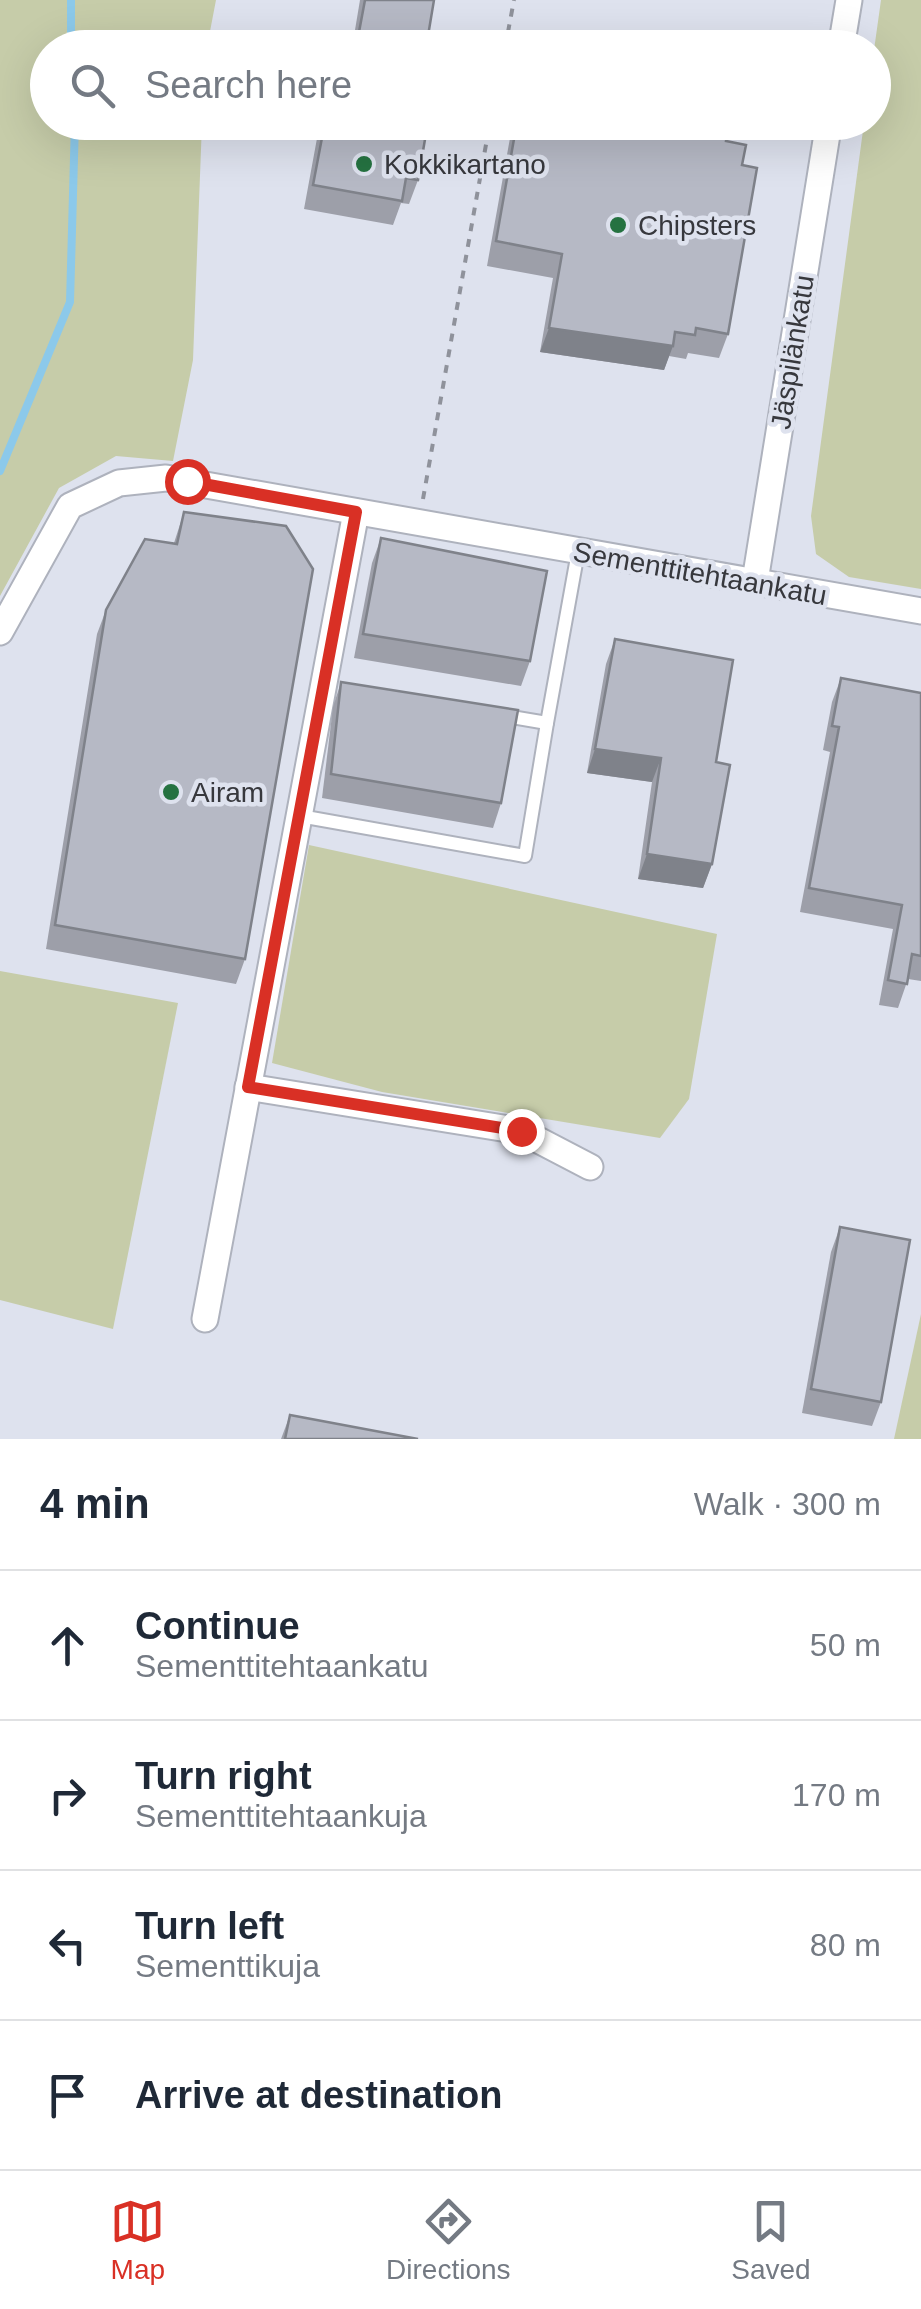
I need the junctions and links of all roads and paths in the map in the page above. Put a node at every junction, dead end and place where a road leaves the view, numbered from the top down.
1 (514, 0) edge
2 (848, 0) edge
3 (508, 30) edge
4 (844, 30) edge
5 (487, 140) edge
6 (826, 140) edge
7 (356, 512) junction
8 (418, 523) junction
9 (578, 552) junction
10 (755, 581) junction
11 (921, 611) edge
12 (0, 632) edge
13 (492, 713) edge
14 (547, 723) junction
15 (300, 816) junction
16 (248, 1087) junction
17 (590, 1167) dead end
18 (204, 1318) dead end

1 - 3 path
2 - 4 street
5 - 8 path
6 - 10 street, Jäspilänkatu
7 - 8 street, Sementtitehtaankatu
7 - 12 street, Sementtitehtaankatu
7 - 15 street
8 - 9 street, Sementtitehtaankatu
9 - 10 street, Sementtitehtaankatu
9 - 14 lane
10 - 11 street, Sementtitehtaankatu
13 - 14 lane
14 - 15 lane
15 - 16 street
16 - 17 street
16 - 18 street

